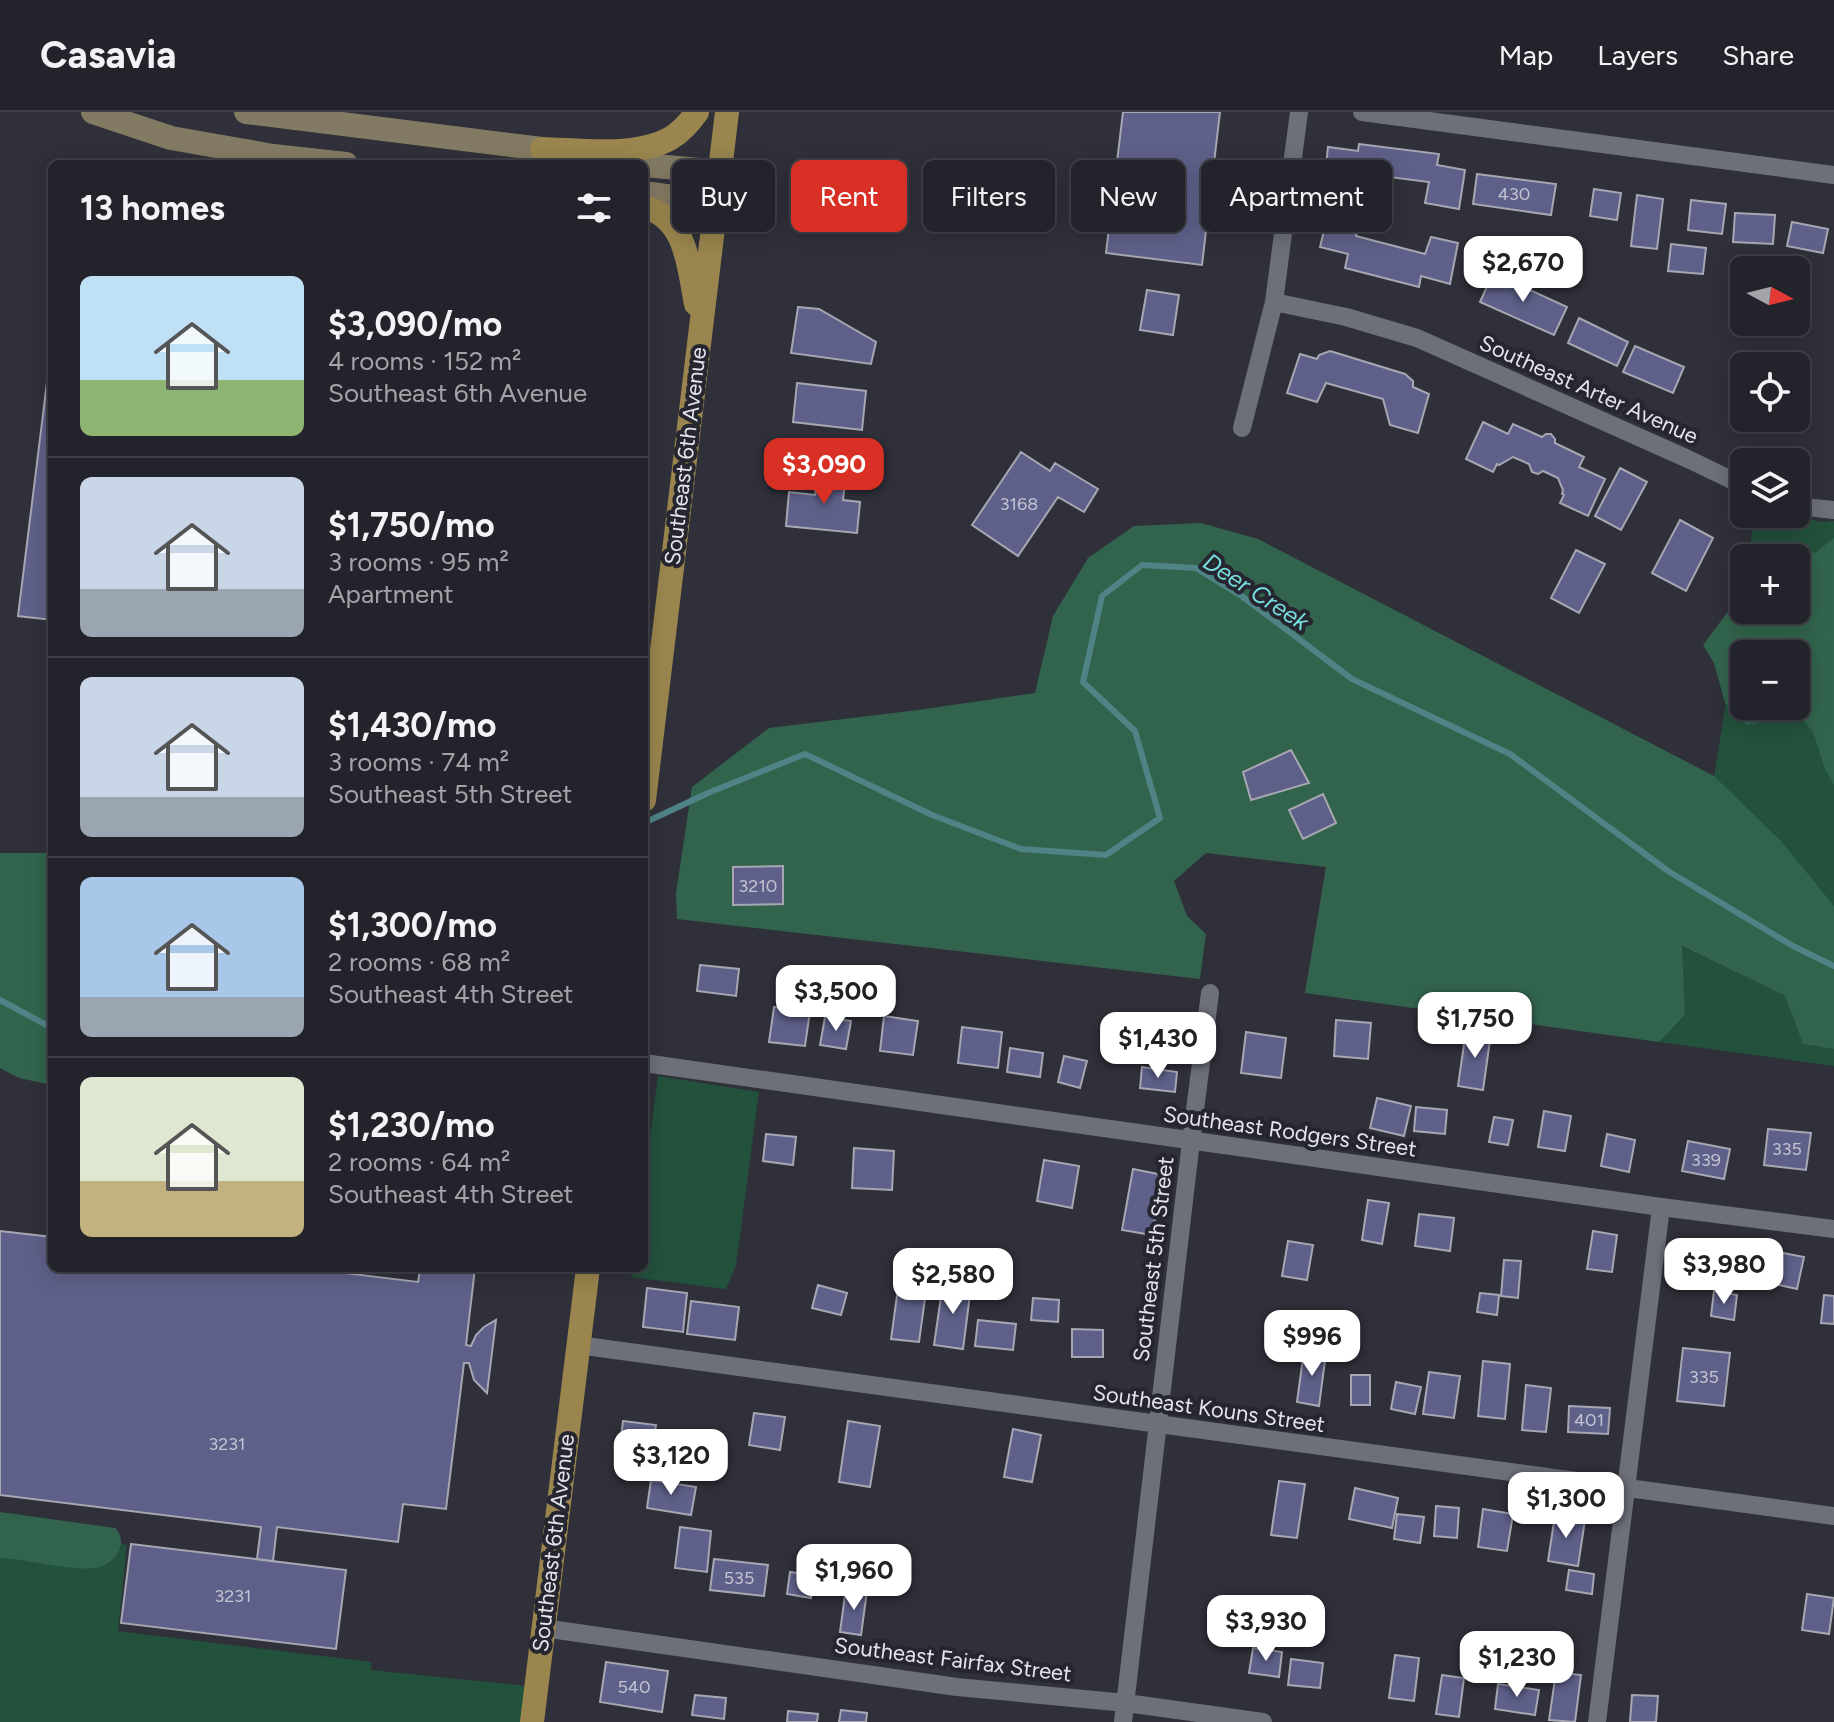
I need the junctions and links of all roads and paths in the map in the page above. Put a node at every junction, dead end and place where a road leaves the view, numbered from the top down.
1 (93, 112) edge
2 (246, 112) edge
3 (697, 112) edge
4 (727, 112) edge
5 (1299, 112) edge
6 (1362, 112) edge
7 (542, 149) junction
8 (310, 160) edge
9 (602, 160) edge
10 (722, 160) edge
11 (648, 165) edge
12 (672, 168) edge
13 (1834, 175) edge
14 (648, 194) edge
15 (672, 197) edge
16 (648, 208) edge
17 (713, 232) edge
18 (1274, 302) junction
19 (700, 326) junction
20 (1242, 428) dead end
21 (1730, 479) edge
22 (1810, 507) edge
23 (1834, 510) edge
24 (648, 763) edge
25 (1210, 993) dead end
26 (648, 1064) edge
27 (1191, 1141) junction
28 (1661, 1207) junction
29 (1834, 1229) edge
30 (587, 1272) edge
31 (578, 1345) junction
32 (1158, 1425) junction
33 (1626, 1488) junction
34 (1834, 1516) edge
35 (543, 1628) junction
36 (1125, 1713) edge
37 (532, 1722) edge
38 (1263, 1722) edge
39 (1597, 1722) edge

1 - 8 street
2 - 7 street
3 - 7 main road
4 - 10 main road, Southeast 6th Avenue
5 - 18 street
6 - 13 street
7 - 9 street
11 - 12 street
14 - 15 street
16 - 19 main road
17 - 19 main road, Southeast 6th Avenue
18 - 20 street
18 - 21 street, Southeast Arter Avenue
19 - 24 main road, Southeast 6th Avenue
22 - 23 street
25 - 27 street, Southeast 5th Street
26 - 27 street, Southeast Rodgers Street
27 - 28 street, Southeast Rodgers Street
27 - 32 street, Southeast 5th Street
28 - 29 street, Southeast Rodgers Street
28 - 33 street
30 - 31 main road, Southeast 6th Avenue
31 - 32 street, Southeast Kouns Street
31 - 35 main road, Southeast 6th Avenue
32 - 33 street, Southeast Kouns Street
32 - 36 street, Southeast 5th Street
33 - 34 street, Southeast Kouns Street
33 - 39 street
35 - 36 street, Southeast Fairfax Street
35 - 37 main road, Southeast 6th Avenue
36 - 38 street, Southeast Fairfax Street

